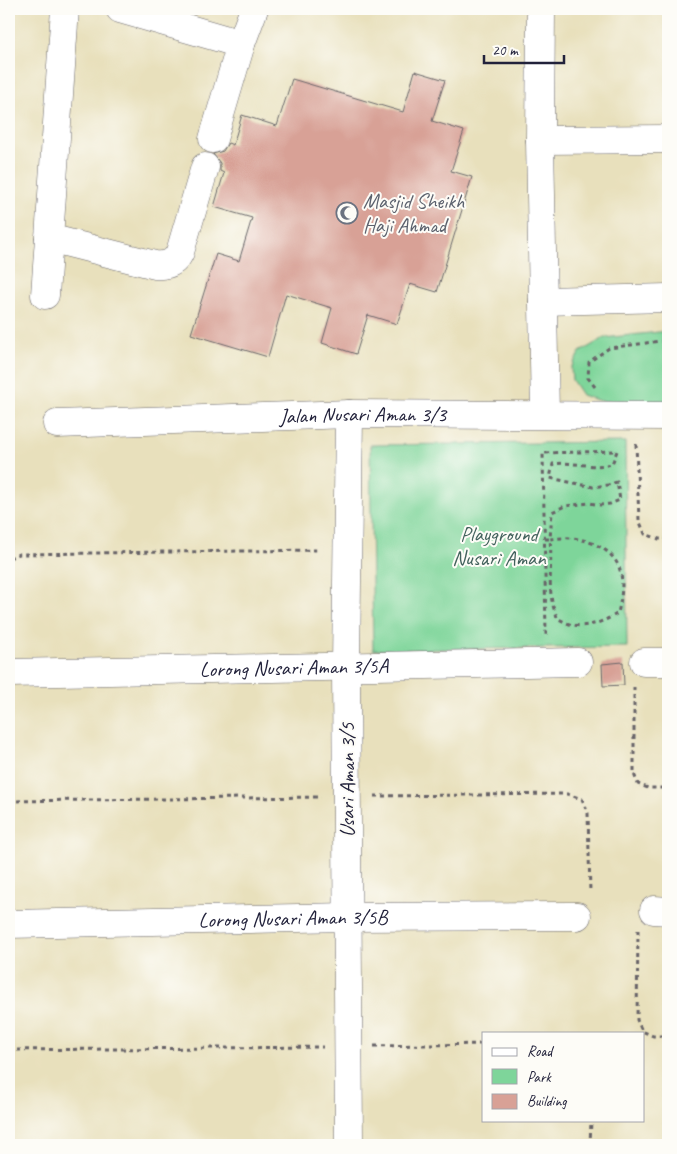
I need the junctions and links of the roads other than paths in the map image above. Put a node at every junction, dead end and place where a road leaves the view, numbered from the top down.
1 (65, 9) edge
2 (120, 9) edge
3 (254, 9) edge
4 (541, 9) edge
5 (242, 44) junction
6 (213, 139) dead end
7 (668, 139) edge
8 (540, 140) junction
9 (206, 167) dead end
10 (49, 238) junction
11 (45, 295) dead end
12 (668, 298) edge
13 (543, 301) junction
14 (349, 414) junction
15 (544, 414) junction
16 (668, 416) edge
17 (57, 424) dead end
18 (578, 662) dead end
19 (346, 667) junction
20 (9, 673) edge
21 (577, 916) dead end
22 (348, 917) junction
23 (9, 924) edge
24 (348, 1145) edge

1 - 10 street
2 - 5 street
3 - 5 street
4 - 8 street
5 - 6 street
7 - 8 street
8 - 13 street
9 - 10 street
10 - 11 street
12 - 13 street
13 - 15 street
14 - 15 street, Jalan Nusari Aman 3/3
14 - 17 street, Jalan Nusari Aman 3/3
14 - 19 street, Usari Aman 3/5
15 - 16 street, Jalan Nusari Aman 3/3
18 - 19 street, Lorong Nusari Aman 3/5A
19 - 20 street, Lorong Nusari Aman 3/5A
19 - 22 street, Usari Aman 3/5
21 - 22 street, Lorong Nusari Aman 3/5B
22 - 23 street, Lorong Nusari Aman 3/5B
22 - 24 street, Usari Aman 3/5

